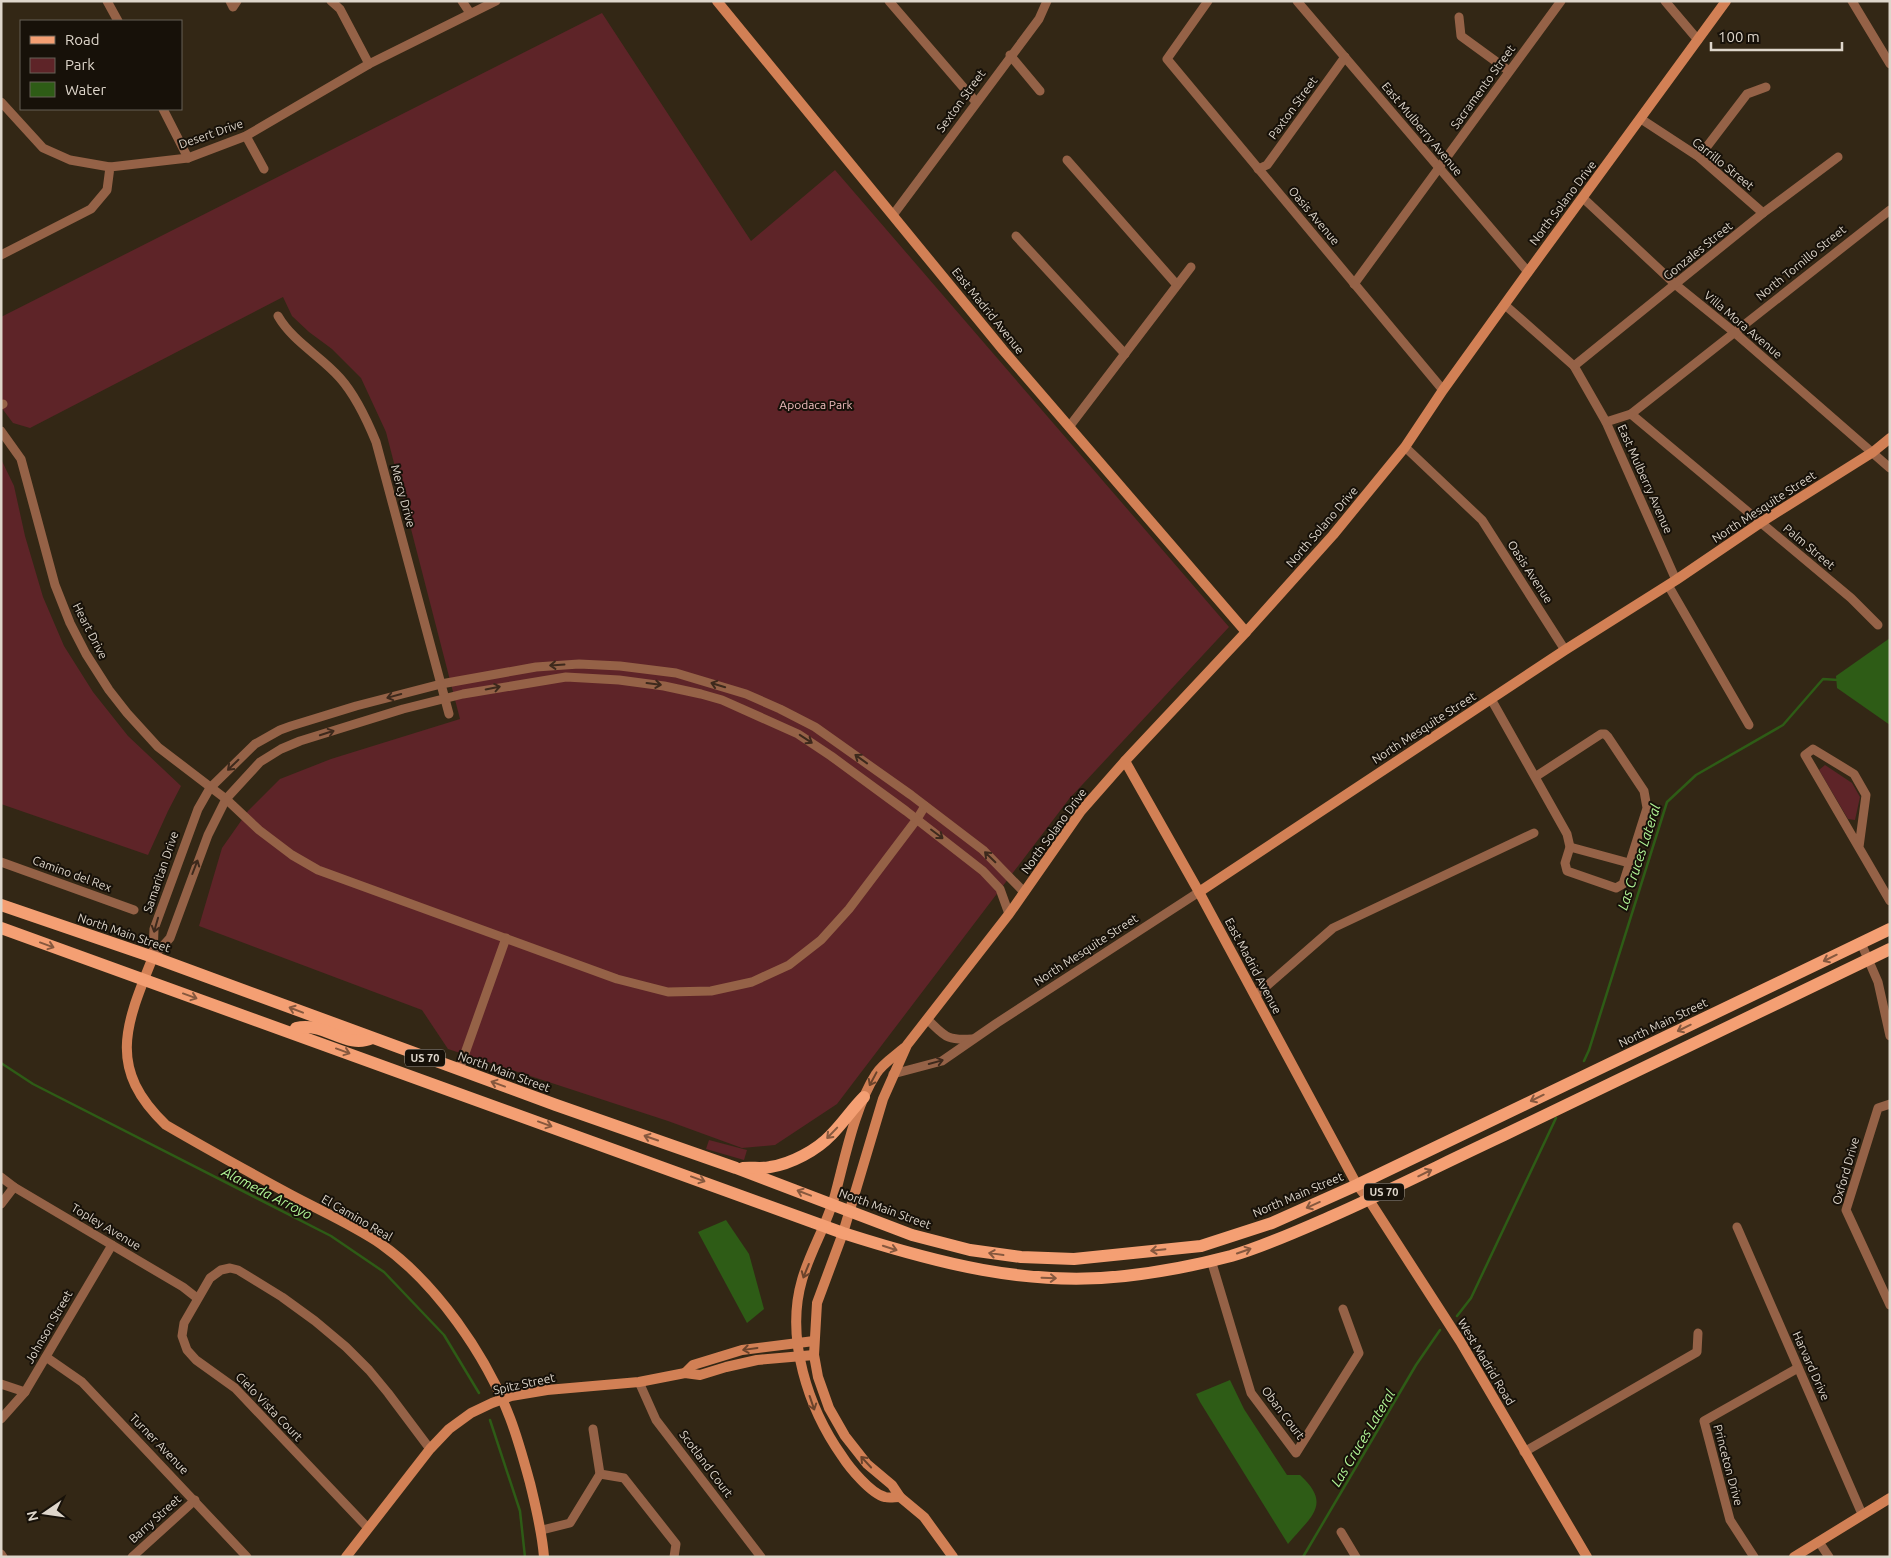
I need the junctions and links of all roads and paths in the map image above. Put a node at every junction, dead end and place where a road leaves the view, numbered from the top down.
1 (107, 1) edge
2 (331, 1) edge
3 (462, 1) edge
4 (496, 1) edge
5 (717, 1) edge
6 (889, 1) edge
7 (1047, 1) edge
8 (1208, 1) edge
9 (1297, 1) edge
10 (1561, 1) edge
11 (1665, 1) edge
12 (1726, 1) edge
13 (1852, 1) edge
14 (470, 13) junction
15 (1458, 17) dead end
16 (117, 20) edge
17 (1698, 40) junction
18 (1887, 53) edge
19 (1010, 55) junction
20 (1346, 57) junction
21 (369, 64) junction
22 (1890, 64) edge
23 (1509, 71) junction
24 (1766, 87) dead end
25 (1040, 91) dead end
26 (1, 102) edge
27 (976, 102) junction
28 (164, 110) edge
29 (1641, 119) junction
30 (246, 136) junction
31 (1699, 157) junction
32 (1838, 157) dead end
33 (188, 158) junction
34 (1067, 160) dead end
35 (110, 167) junction
36 (264, 169) dead end
37 (1258, 169) junction
38 (1438, 169) junction
39 (1583, 198) junction
40 (1890, 210) edge
41 (1763, 213) junction
42 (893, 215) junction
43 (1016, 236) dead end
44 (1, 255) edge
45 (1191, 267) dead end
46 (1528, 272) junction
47 (1354, 284) junction
48 (1177, 285) junction
49 (1676, 285) junction
50 (1505, 305) junction
51 (278, 316) dead end
52 (1734, 332) junction
53 (1125, 354) junction
54 (1574, 366) junction
55 (1443, 390) junction
56 (1631, 414) junction
57 (1606, 422) junction
58 (1069, 427) junction
59 (1, 430) edge
60 (1890, 438) edge
61 (1405, 448) junction
62 (1873, 452) junction
63 (1890, 468) edge
64 (1760, 523) junction
65 (1672, 583) junction
66 (1878, 625) dead end
67 (1246, 632) junction
68 (1565, 650) junction
69 (602, 665) junction
70 (601, 679) junction
71 (441, 684) junction
72 (746, 694) junction
73 (445, 698) junction
74 (1491, 699) junction
75 (739, 708) junction
76 (448, 714) dead end
77 (1749, 725) dead end
78 (1125, 761) junction
79 (1535, 777) junction
80 (210, 788) junction
81 (226, 799) junction
82 (925, 806) junction
83 (917, 819) junction
84 (1534, 833) dead end
85 (1570, 847) junction
86 (1859, 847) junction
87 (1, 862) edge
88 (1629, 863) junction
89 (1024, 892) junction
90 (1199, 892) junction
91 (1890, 900) edge
92 (1, 905) edge
93 (134, 910) dead end
94 (1009, 914) junction
95 (1, 928) edge
96 (1890, 929) edge
97 (506, 938) junction
98 (1861, 943) junction
99 (1890, 948) edge
100 (153, 957) junction
101 (1869, 958) junction
102 (144, 979) junction
103 (1255, 996) junction
104 (927, 1019) junction
105 (294, 1033) junction
106 (1890, 1036) edge
107 (372, 1038) junction
108 (973, 1039) junction
109 (907, 1045) junction
110 (459, 1070) junction
111 (893, 1074) junction
112 (864, 1097) junction
113 (1890, 1104) edge
114 (1499, 1117) junction
115 (1506, 1133) junction
116 (736, 1168) junction
117 (1, 1177) edge
118 (1357, 1185) junction
119 (14, 1187) junction
120 (1369, 1200) junction
121 (1, 1204) edge
122 (832, 1204) junction
123 (849, 1211) junction
124 (824, 1226) junction
125 (1737, 1227) dead end
126 (843, 1233) junction
127 (112, 1245) junction
128 (1201, 1246) junction
129 (1211, 1260) junction
130 (1885, 1283) edge
131 (197, 1298) junction
132 (1890, 1305) edge
133 (1343, 1309) dead end
134 (1698, 1333) dead end
135 (814, 1341) junction
136 (798, 1343) junction
137 (814, 1355) junction
138 (800, 1356) junction
139 (46, 1357) junction
140 (1798, 1368) junction
141 (685, 1374) junction
142 (639, 1382) junction
143 (1, 1384) edge
144 (26, 1392) junction
145 (502, 1400) junction
146 (1, 1418) edge
147 (592, 1429) dead end
148 (430, 1449) junction
149 (1524, 1452) junction
150 (600, 1474) junction
151 (900, 1497) junction
152 (1890, 1498) edge
153 (195, 1500) junction
154 (1862, 1514) junction
155 (368, 1528) junction
156 (542, 1530) junction
157 (1341, 1532) dead end
158 (1819, 1542) junction
159 (132, 1557) edge
160 (247, 1557) edge
161 (346, 1557) edge
162 (544, 1557) edge
163 (674, 1557) edge
164 (761, 1557) edge
165 (953, 1557) edge
166 (1356, 1557) edge
167 (1587, 1557) edge
168 (1754, 1557) edge
169 (1794, 1557) edge
170 (1829, 1557) edge

1 - 16 street
2 - 21 street
3 - 14 street
4 - 14 street, Desert Drive
5 - 42 street, East Madrid Avenue
6 - 27 street
7 - 19 street, Sexton Street
8 - 37 street, Oasis Avenue
9 - 20 street, East Mulberry Avenue
10 - 23 street, Sacramento Street
11 - 17 street
12 - 17 street, North Solano Drive
13 - 18 street
14 - 21 street, Desert Drive
15 - 23 street
17 - 29 street, North Solano Drive
18 - 22 street
19 - 25 street
19 - 27 street, Sexton Street
20 - 37 street, Paxton Street
20 - 38 street, East Mulberry Avenue
21 - 30 street, Desert Drive
23 - 38 street, Sacramento Street
24 - 31 street
26 - 35 street, Desert Drive
27 - 42 street, Sexton Street
28 - 33 street
29 - 31 street, Carrillo Street
29 - 39 street, North Solano Drive
30 - 33 street, Desert Drive
30 - 36 street
31 - 41 street, Carrillo Street
32 - 41 street, Gonzales Street
33 - 35 street, Desert Drive
34 - 48 street
35 - 44 street
37 - 47 street, Oasis Avenue
38 - 46 street, East Mulberry Avenue
38 - 47 street, Sacramento Street
39 - 46 street, North Solano Drive
39 - 49 street, Villa Mora Avenue
40 - 52 street, North Tornillo Street
41 - 49 street, Gonzales Street
42 - 58 street, East Madrid Avenue
43 - 53 street
45 - 48 street
46 - 50 street, North Solano Drive
47 - 55 street, Oasis Avenue
48 - 53 street
49 - 52 street, Villa Mora Avenue
49 - 54 street, Gonzales Street
50 - 54 street, East Mulberry Avenue
50 - 55 street, North Solano Drive
51 - 71 street, Mercy Drive
52 - 56 street, North Tornillo Street
52 - 62 street, Villa Mora Avenue
53 - 58 street
54 - 57 street, East Mulberry Avenue
55 - 61 street, North Solano Drive
56 - 57 street, North Tornillo Street
56 - 64 street, Palm Street
57 - 65 street, East Mulberry Avenue
58 - 67 street, East Madrid Avenue
59 - 80 street, Heart Drive
60 - 62 street, North Mesquite Street
61 - 67 street, North Solano Drive
61 - 68 street, Oasis Avenue
62 - 63 street, Villa Mora Avenue
62 - 64 street, North Mesquite Street
64 - 65 street, North Mesquite Street
64 - 66 street, Palm Street
65 - 68 street, North Mesquite Street
65 - 77 street, East Mulberry Avenue
67 - 78 street, North Solano Drive
68 - 74 street, North Mesquite Street
69 - 70 street
69 -> 71 street, Samaritan Drive
72 -> 69 street, Samaritan Drive
73 -> 70 street
70 -> 75 street
71 - 73 street, Mercy Drive
71 -> 80 street, Samaritan Drive
72 - 75 street
82 -> 72 street, Samaritan Drive
73 - 76 street, Mercy Drive
81 -> 73 street
74 - 79 street
74 - 90 street, North Mesquite Street
75 -> 83 street
78 - 89 street, North Solano Drive
78 - 90 street, East Madrid Avenue
79 - 85 street
79 - 88 street
80 - 81 street, Heart Drive
80 -> 100 street, Samaritan Drive
81 - 97 street, Heart Drive
100 -> 81 street
82 - 83 street, Heart Drive
89 -> 82 street, Samaritan Drive
83 -> 94 street
83 - 97 street, Heart Drive
84 - 103 street
85 - 88 street
85 - 88 street
86 - 86 street
86 - 91 street
87 - 93 street, Camino del Rex
89 - 94 street, North Solano Drive
90 - 103 street, East Madrid Avenue
90 - 108 street, North Mesquite Street
92 - 100 main road, North Main Street / US 70
94 - 104 street, North Solano Drive
95 -> 102 main road, US 70
96 - 98 main road, North Main Street / US 70
97 - 110 street
98 - 101 street
98 -> 114 main road, North Main Street / US 70
99 - 101 main road, US 70
100 - 102 street, El Camino Real
107 -> 100 main road, North Main Street / US 70
101 - 106 street
101 - 115 main road, US 70
102 -> 105 main road, US 70
102 - 145 street, El Camino Real
103 - 118 street, East Madrid Avenue
104 - 108 street
104 - 109 street, North Solano Drive
105 - 107 main road
105 -> 124 main road, US 70
107 - 110 main road, North Main Street / US 70
111 -> 108 street, North Mesquite Street
109 - 111 street, North Solano Drive
109 -> 112 street, North Solano Drive
116 -> 110 main road, North Main Street / US 70
111 - 123 street, North Solano Drive
112 -> 116 main road
112 - 122 street, North Solano Drive
113 - 130 street, Oxford Drive
114 - 115 main road
114 - 118 main road, North Main Street / US 70
120 -> 115 main road, US 70
122 -> 116 main road, North Main Street / US 70
117 - 119 street, Topley Avenue
118 - 120 street, West Madrid Road
118 -> 128 main road, North Main Street / US 70
119 - 121 street
119 - 127 street, Topley Avenue
129 -> 120 main road, US 70
120 - 149 street, West Madrid Road
122 - 123 main road, North Main Street / US 70
122 - 124 street, North Solano Drive
123 - 126 street, North Solano Drive
128 -> 123 main road, North Main Street / US 70
124 - 126 main road, US 70
124 -> 136 street, North Solano Drive
125 - 140 street, Harvard Drive
126 -> 129 main road, US 70
126 - 135 street, North Solano Drive
127 - 131 street, Topley Avenue
127 - 139 street, Johnson Street
128 - 129 main road
129 - 133 street, Oban Court
130 - 132 street, Oxford Drive
131 - 148 street, Cielo Vista Court
131 - 155 street, Cielo Vista Court
134 - 149 street
135 - 136 street, Spitz Street
135 - 137 street, North Solano Drive
136 - 138 street, North Solano Drive
136 -> 141 street, Spitz Street
137 - 138 street, Spitz Street
151 -> 137 street, North Solano Drive
138 - 141 street, Spitz Street
138 -> 151 street, North Solano Drive
139 - 144 street, Johnson Street
139 - 153 street, Turner Avenue
140 - 154 street, Harvard Drive
140 - 168 street, Princeton Drive
141 - 142 street, Spitz Street
142 - 145 street, Spitz Street
142 - 164 street, Scotland Court
143 - 144 street
144 - 146 street, Johnson Street
145 - 148 street, Spitz Street
145 - 156 street, El Camino Real
147 - 150 street
148 - 155 street, Spitz Street
149 - 167 street, West Madrid Road
150 - 156 street
150 - 163 street
151 - 165 street, North Solano Drive
152 - 154 street
153 - 159 street, Barry Street
153 - 160 street, Turner Avenue
154 - 158 street
155 - 161 street, Spitz Street
156 - 162 street, El Camino Real
157 - 166 street
158 - 169 street
158 - 170 street

